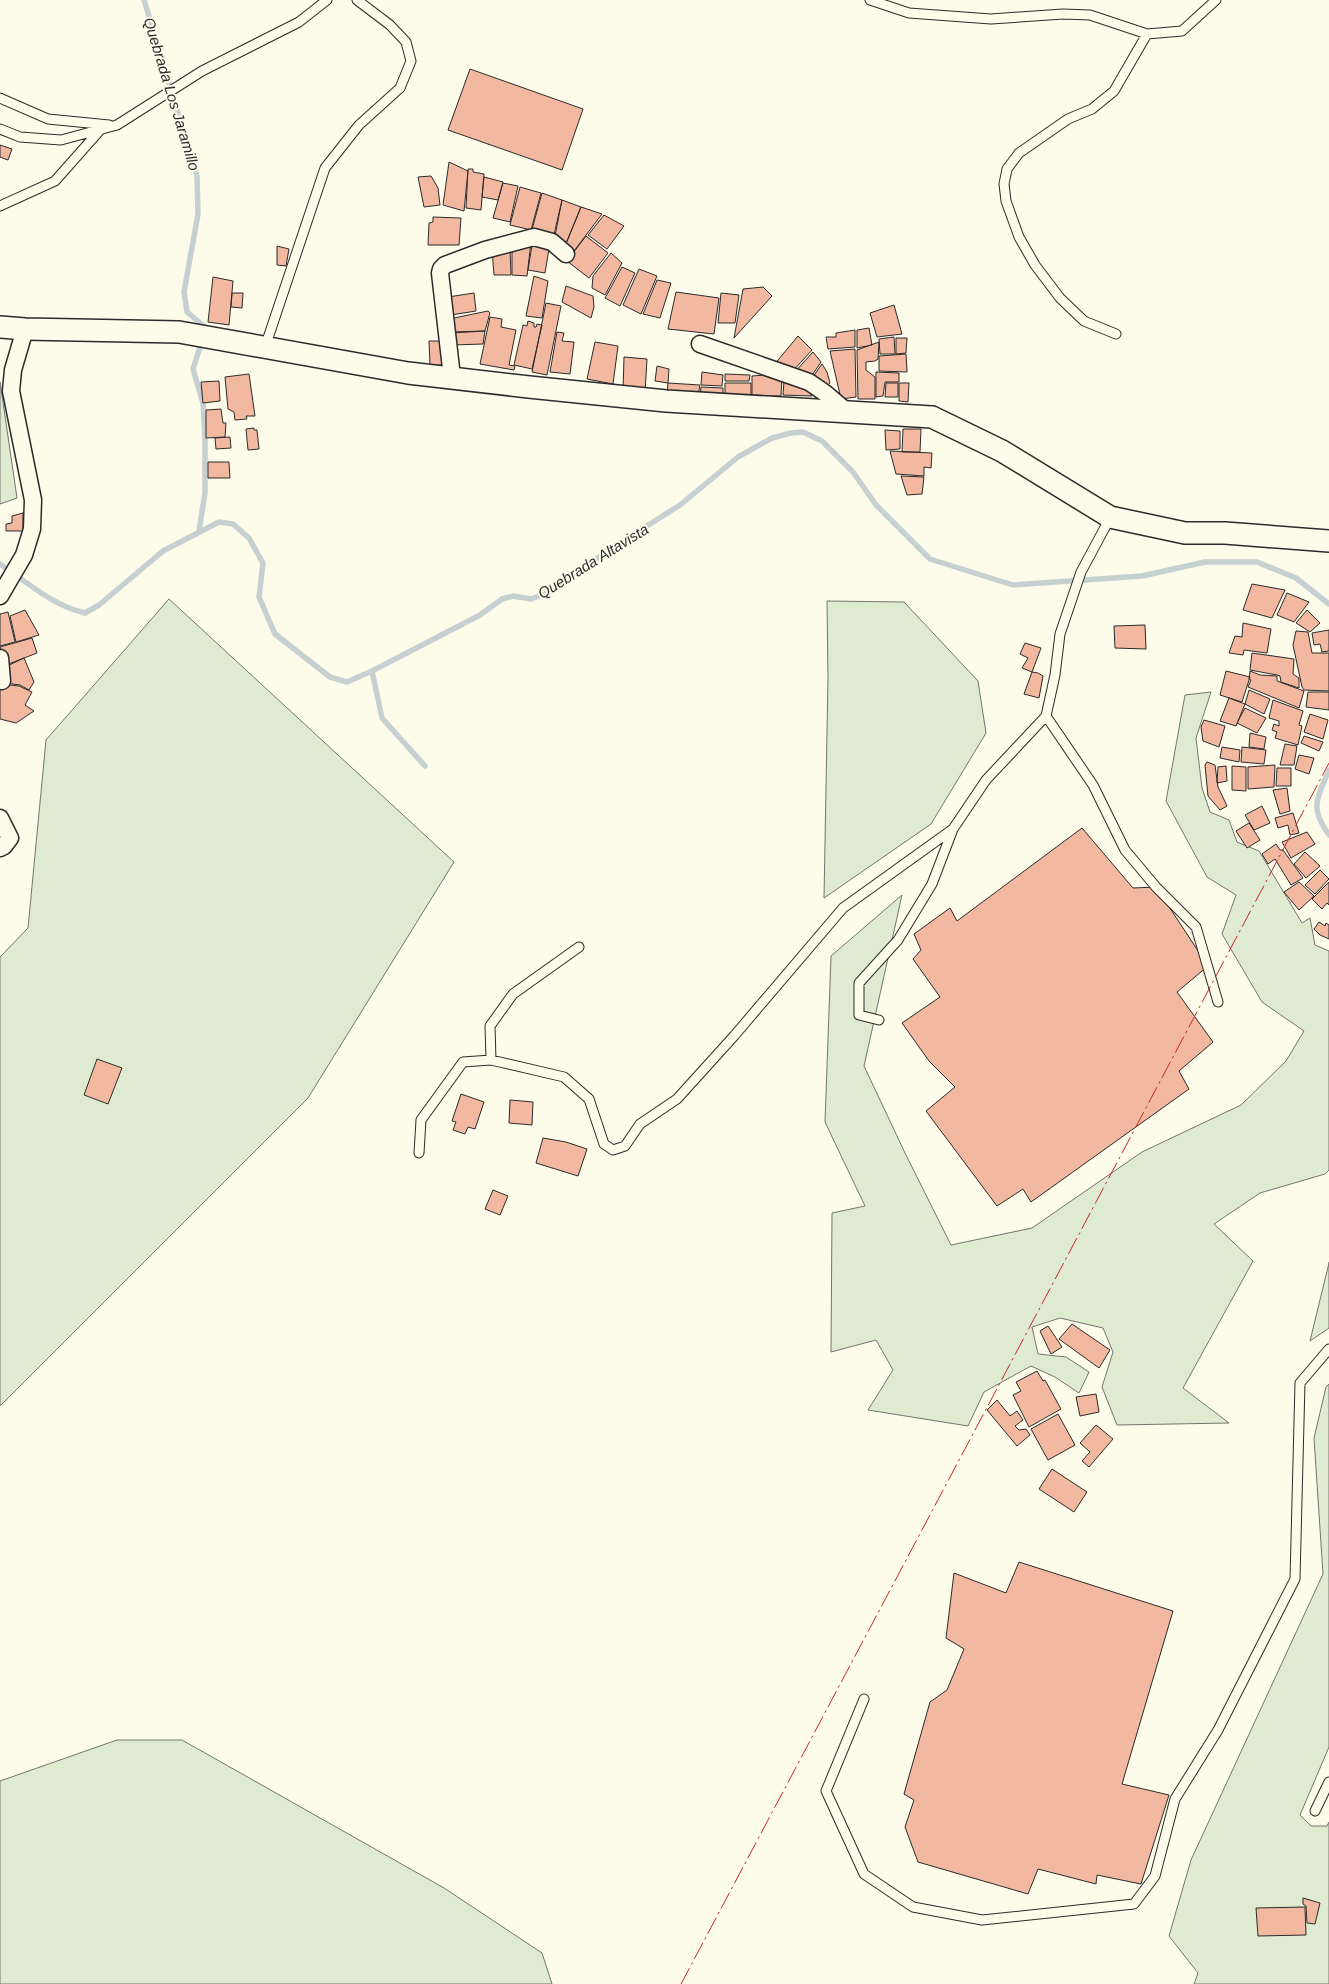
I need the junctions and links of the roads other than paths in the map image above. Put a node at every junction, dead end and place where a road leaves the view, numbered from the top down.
1 (327, 0) edge
2 (357, 0) edge
3 (870, 0) edge
4 (1216, 0) edge
5 (1147, 34) junction
6 (0, 98) edge
7 (117, 126) junction
8 (0, 129) edge
9 (102, 129) junction
10 (0, 206) edge
11 (566, 254) dead end
12 (0, 327) edge
13 (25, 329) junction
14 (1116, 334) dead end
15 (700, 344) dead end
16 (265, 347) junction
17 (452, 377) junction
18 (846, 411) junction
19 (1110, 517) junction
20 (1329, 541) edge
21 (4, 590) edge
22 (0, 658) edge
23 (2, 681) dead end
24 (1046, 716) junction
25 (0, 818) edge
26 (953, 829) junction
27 (0, 848) edge
28 (579, 947) dead end
29 (1218, 1002) dead end
30 (879, 1020) dead end
31 (491, 1060) junction
32 (419, 1153) dead end
33 (1329, 1349) edge
34 (864, 1699) dead end
35 (1329, 1782) edge
36 (1315, 1812) dead end

1 - 7 lane
2 - 16 lane
3 - 5 lane
4 - 5 lane
5 - 14 lane
6 - 7 lane
7 - 9 lane
8 - 9 lane
9 - 10 lane
11 - 17 street
12 - 13 street
13 - 16 street
13 - 21 street
15 - 18 street
16 - 17 street
17 - 18 street
18 - 19 street
19 - 20 street
19 - 24 lane
22 - 23 street
24 - 26 lane
24 - 29 lane
25 - 27 street
26 - 30 lane
26 - 31 lane
28 - 31 lane
31 - 32 lane
33 - 34 lane
35 - 36 lane

